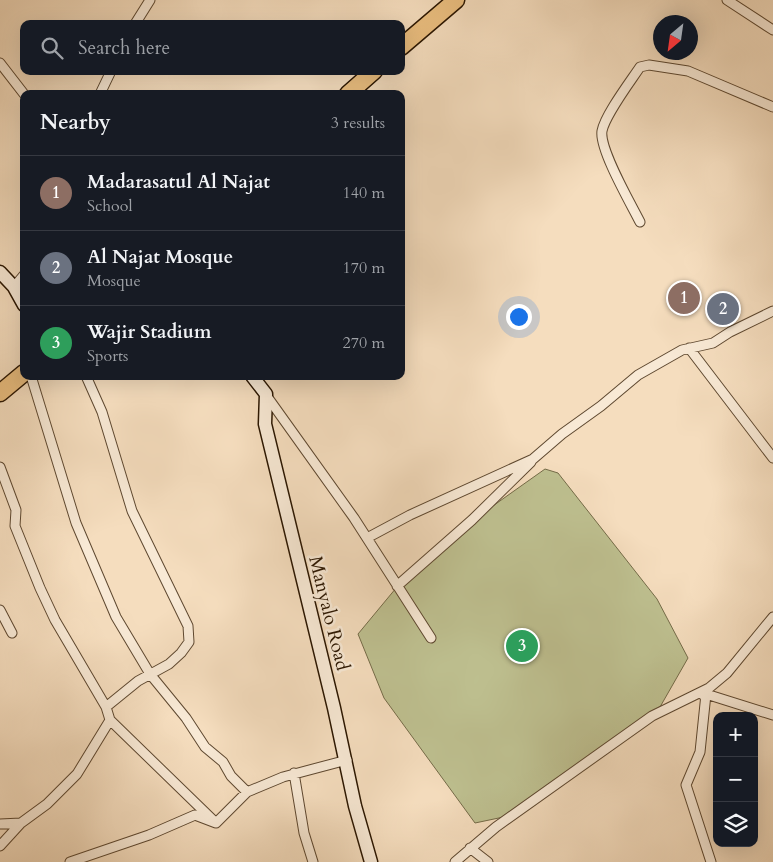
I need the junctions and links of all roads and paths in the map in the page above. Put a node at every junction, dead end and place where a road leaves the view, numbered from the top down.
1 (150, 0) edge
2 (727, 0) edge
3 (453, 1) edge
4 (138, 20) edge
5 (772, 25) edge
6 (405, 43) edge
7 (0, 63) edge
8 (109, 75) edge
9 (369, 75) edge
10 (21, 90) edge
11 (102, 90) edge
12 (353, 90) edge
13 (773, 107) edge
14 (640, 222) dead end
15 (0, 272) edge
16 (20, 280) edge
17 (14, 287) junction
18 (20, 298) edge
19 (773, 310) edge
20 (689, 348) junction
21 (20, 376) edge
22 (32, 380) edge
23 (88, 380) edge
24 (255, 380) edge
25 (0, 393) edge
26 (266, 394) junction
27 (773, 458) edge
28 (534, 459) junction
29 (0, 467) edge
30 (367, 538) junction
31 (397, 586) junction
32 (0, 610) edge
33 (773, 617) edge
34 (12, 633) dead end
35 (431, 638) dead end
36 (150, 674) junction
37 (706, 694) junction
38 (686, 701) junction
39 (106, 707) junction
40 (773, 715) edge
41 (110, 720) junction
42 (346, 760) junction
43 (294, 773) junction
44 (247, 792) junction
45 (21, 823) junction
46 (216, 823) junction
47 (0, 824) edge
48 (0, 846) edge
49 (470, 848) junction
50 (70, 862) edge
51 (312, 862) edge
52 (371, 862) edge
53 (455, 862) edge
54 (488, 862) edge
55 (711, 862) edge

1 - 4 street
2 - 5 street
3 - 6 highway
7 - 10 street
8 - 11 street
9 - 12 highway
13 - 14 street
15 - 17 street
16 - 17 street
17 - 18 street
19 - 20 street
20 - 27 street
20 - 28 street
21 - 25 highway
22 - 36 street
23 - 36 street
24 - 26 street
26 - 30 street
26 - 42 street, Manyalo Road
28 - 30 street
28 - 31 street
29 - 39 street
30 - 31 street
31 - 35 street
32 - 34 street
33 - 38 street
36 - 39 street
36 - 44 street
37 - 38 street
37 - 40 street
37 - 55 street
38 - 49 street
39 - 41 street
41 - 45 street
41 - 46 street
42 - 43 street
42 - 52 street, Manyalo Road
43 - 44 street
43 - 51 street
44 - 46 street
45 - 47 street
45 - 48 street
46 - 50 street
49 - 53 street
49 - 54 street

